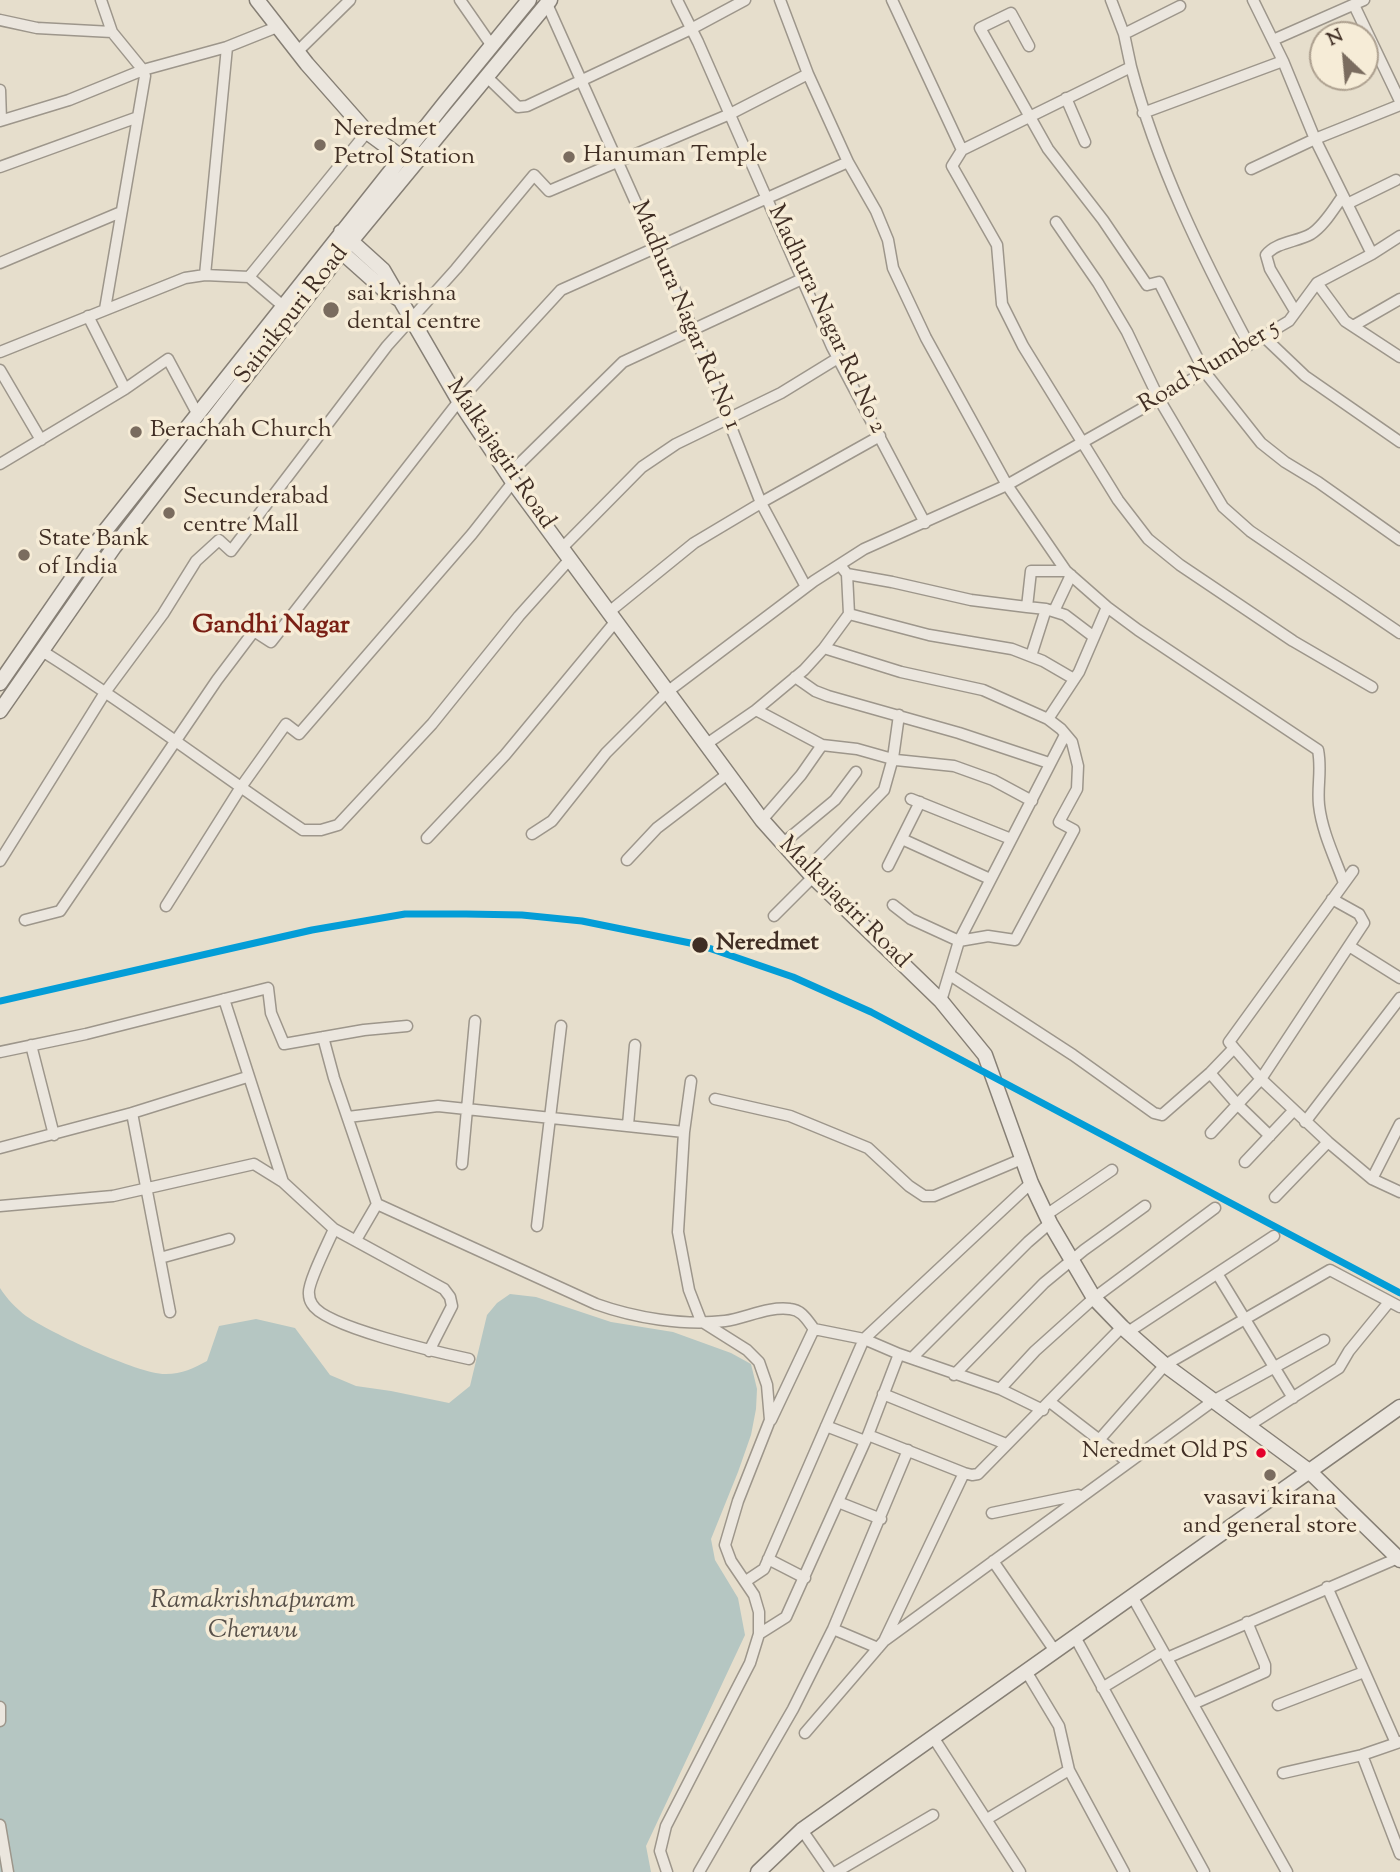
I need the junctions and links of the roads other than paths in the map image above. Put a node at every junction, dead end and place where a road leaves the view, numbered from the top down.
1 (101, 0) edge
2 (257, 0) edge
3 (350, 0) edge
4 (460, 0) edge
5 (529, 0) edge
6 (677, 0) edge
7 (745, 0) edge
8 (780, 0) edge
9 (892, 0) edge
10 (1111, 0) edge
11 (1253, 0) edge
12 (549, 2) edge
13 (1359, 3) edge
14 (1180, 6) dead end
15 (0, 20) edge
16 (278, 27) junction
17 (691, 29) junction
18 (112, 32) junction
19 (1124, 34) junction
20 (1273, 40) junction
21 (492, 46) junction
22 (1030, 46) dead end
23 (227, 47) junction
24 (297, 52) junction
25 (1283, 61) junction
26 (1131, 67) junction
27 (143, 70) junction
28 (808, 74) junction
29 (1395, 75) edge
30 (488, 77) junction
31 (582, 80) junction
32 (0, 90) edge
33 (1066, 98) junction
34 (1400, 103) edge
35 (1143, 113) junction
36 (730, 114) junction
37 (138, 117) junction
38 (1028, 117) junction
39 (0, 121) edge
40 (367, 132) junction
41 (1315, 139) junction
42 (1085, 142) dead end
43 (962, 150) junction
44 (401, 157) junction
45 (617, 161) junction
46 (848, 162) junction
47 (0, 167) edge
48 (1251, 169) dead end
49 (1396, 180) dead end
50 (766, 197) junction
51 (1345, 200) junction
52 (121, 212) junction
53 (1056, 222) dead end
54 (1400, 236) edge
55 (341, 242) junction
56 (656, 248) junction
57 (1372, 254) junction
58 (0, 263) edge
59 (205, 275) junction
60 (250, 277) junction
61 (802, 279) junction
62 (1317, 283) junction
63 (1400, 299) edge
64 (283, 306) junction
65 (105, 309) junction
66 (1295, 311) junction
67 (88, 316) junction
68 (412, 316) junction
69 (1353, 326) junction
70 (692, 328) junction
71 (1263, 336) junction
72 (1249, 345) junction
73 (0, 352) edge
74 (1400, 357) edge
75 (838, 358) junction
76 (0, 370) edge
77 (1203, 371) junction
78 (125, 388) junction
79 (1158, 399) junction
80 (459, 401) junction
81 (198, 415) junction
82 (729, 420) junction
83 (880, 436) junction
84 (41, 440) junction
85 (1081, 442) junction
86 (1400, 442) edge
87 (1, 465) edge
88 (511, 478) junction
89 (1007, 485) junction
90 (762, 502) junction
91 (925, 523) junction
92 (1400, 540) edge
93 (566, 554) junction
94 (843, 569) junction
95 (1068, 573) junction
96 (806, 587) junction
97 (1027, 607) junction
98 (1107, 607) junction
99 (1050, 610) junction
100 (849, 614) junction
101 (613, 616) junction
102 (1400, 633) edge
103 (1094, 637) junction
104 (824, 648) junction
105 (42, 651) junction
106 (1031, 656) junction
107 (794, 677) junction
108 (1074, 679) junction
109 (4, 686) edge
110 (1372, 688) dead end
111 (106, 691) junction
112 (667, 691) junction
113 (756, 710) junction
114 (0, 711) edge
115 (899, 715) junction
116 (1048, 719) junction
117 (1065, 735) junction
118 (175, 741) junction
119 (708, 743) junction
120 (822, 744) junction
121 (893, 758) junction
122 (1049, 763) junction
123 (856, 772) dead end
124 (729, 773) junction
125 (241, 787) junction
126 (1032, 801) junction
127 (762, 820) junction
128 (532, 834) dead end
129 (428, 838) dead end
130 (902, 839) junction
131 (1011, 839) junction
132 (782, 844) junction
133 (627, 860) dead end
134 (0, 861) edge
135 (888, 866) dead end
136 (1353, 871) dead end
137 (810, 873) junction
138 (990, 879) junction
139 (1344, 883) junction
140 (1332, 898) junction
141 (893, 905) dead end
142 (166, 906) dead end
143 (774, 916) dead end
144 (25, 920) dead end
145 (959, 941) junction
146 (1349, 946) junction
147 (950, 975) junction
148 (1400, 978) edge
149 (1400, 998) edge
150 (224, 999) junction
151 (941, 1001) junction
152 (475, 1021) dead end
153 (407, 1026) dead end
154 (561, 1026) dead end
155 (323, 1037) junction
156 (31, 1045) junction
157 (635, 1045) dead end
158 (1234, 1048) junction
159 (0, 1052) edge
160 (1210, 1073) junction
161 (247, 1077) junction
162 (1261, 1079) junction
163 (691, 1081) dead end
164 (715, 1099) dead end
165 (1237, 1104) junction
166 (467, 1109) junction
167 (1294, 1110) junction
168 (132, 1113) junction
169 (348, 1117) junction
170 (549, 1118) junction
171 (1306, 1122) junction
172 (1400, 1124) edge
173 (628, 1125) junction
174 (684, 1132) junction
175 (1211, 1132) dead end
176 (54, 1135) junction
177 (1270, 1136) junction
178 (1328, 1142) junction
179 (0, 1148) edge
180 (1023, 1159) junction
181 (1245, 1162) dead end
182 (462, 1164) dead end
183 (1112, 1170) dead end
184 (1372, 1179) junction
185 (283, 1182) junction
186 (1031, 1183) junction
187 (148, 1188) junction
188 (1400, 1192) edge
189 (1275, 1196) dead end
190 (377, 1204) junction
191 (0, 1206) edge
192 (1145, 1206) dead end
193 (1215, 1208) dead end
194 (1048, 1219) junction
195 (537, 1227) dead end
196 (334, 1229) junction
197 (1274, 1236) dead end
198 (229, 1239) dead end
199 (356, 1240) junction
200 (160, 1258) junction
201 (1071, 1260) junction
202 (1217, 1275) junction
203 (1094, 1298) junction
204 (1389, 1302) junction
205 (1400, 1307) edge
206 (170, 1312) dead end
207 (1245, 1320) junction
208 (701, 1321) junction
209 (814, 1329) junction
210 (1125, 1330) junction
211 (864, 1339) junction
212 (1324, 1340) dead end
213 (429, 1351) junction
214 (899, 1354) junction
215 (912, 1358) junction
216 (469, 1359) dead end
217 (1165, 1365) junction
218 (1275, 1368) junction
219 (954, 1375) junction
220 (1000, 1389) junction
221 (883, 1394) junction
222 (1293, 1398) junction
223 (1213, 1401) junction
224 (1046, 1406) junction
225 (1400, 1407) edge
226 (770, 1420) junction
227 (826, 1426) junction
228 (1248, 1426) junction
229 (866, 1438) junction
230 (1099, 1440) junction
231 (1006, 1444) junction
232 (908, 1450) junction
233 (1128, 1462) junction
234 (1309, 1471) junction
235 (964, 1473) junction
236 (1083, 1494) junction
237 (838, 1502) junction
238 (992, 1513) dead end
239 (881, 1519) junction
240 (768, 1559) junction
241 (1399, 1559) edge
242 (993, 1561) junction
243 (805, 1578) junction
244 (746, 1581) junction
245 (1326, 1587) junction
246 (1132, 1596) junction
247 (1247, 1622) junction
248 (833, 1629) junction
249 (759, 1634) junction
250 (1075, 1637) junction
251 (881, 1645) junction
252 (1055, 1651) junction
253 (1165, 1655) junction
254 (1026, 1671) junction
255 (1364, 1672) junction
256 (1102, 1688) junction
257 (1193, 1704) junction
258 (1278, 1705) dead end
259 (0, 1707) edge
260 (0, 1721) edge
261 (805, 1733) dead end
262 (933, 1737) junction
263 (1398, 1743) edge
264 (1362, 1755) junction
265 (1069, 1770) junction
266 (1283, 1773) dead end
267 (933, 1815) dead end
268 (987, 1819) junction
269 (0, 1825) edge
270 (802, 1830) junction
271 (1397, 1839) edge
272 (1400, 1854) edge
273 (8, 1872) edge
274 (667, 1872) edge
275 (699, 1872) edge
276 (758, 1872) edge
277 (833, 1872) edge
278 (1020, 1872) edge
279 (1124, 1872) edge
280 (1204, 1872) edge
281 (1287, 1872) edge

1 - 18 street
2 - 16 main road
3 - 24 street
4 - 21 street
5 - 21 main road, Sainikpuri Road
6 - 17 street, Madhura Nagar Rd No 2
7 - 17 street
8 - 28 street
9 - 43 street
10 - 19 street
11 - 20 street
12 - 30 main road, Sainikpuri Road
12 - 31 street, Madhura Nagar Rd No 1
13 - 20 street
13 - 29 street
14 - 19 street
15 - 18 street
16 - 23 street
16 - 24 main road
17 - 31 street
17 - 36 street, Madhura Nagar Rd No 2
18 - 27 street
19 - 26 street
20 - 25 street
21 - 44 main road, Sainikpuri Road
22 - 38 street
23 - 27 street
23 - 59 street
24 - 40 main road
25 - 35 street
25 - 41 street
26 - 33 street
26 - 35 street
27 - 37 street
27 - 39 street
28 - 36 street
28 - 46 street
29 - 34 street
30 - 31 street
30 - 55 main road, Sainikpuri Road
31 - 45 street, Madhura Nagar Rd No 1
32 - 39 street
33 - 38 street
33 - 42 street
34 - 41 street
35 - 72 street
36 - 45 street
36 - 50 street, Madhura Nagar Rd No 2
37 - 47 street
37 - 52 street
38 - 43 street
38 - 77 street
40 - 44 main road
40 - 60 street
41 - 48 street
41 - 51 street
43 - 85 street
44 - 55 main road, Sainikpuri Road
45 - 56 street, Madhura Nagar Rd No 1
45 - 68 street
46 - 50 street
46 - 89 street
49 - 51 street
50 - 56 street
50 - 61 street, Madhura Nagar Rd No 2
51 - 57 street
51 - 66 street
52 - 58 street
52 - 65 street
53 - 79 street
54 - 57 street, Road Number 5
55 - 64 main road, Sainikpuri Road
55 - 68 main road, Malkajagiri Road
55 - 105 main road, Sainikpuri Road
56 - 70 street, Madhura Nagar Rd No 1
56 - 80 street
57 - 62 street, Road Number 5
59 - 60 street
59 - 65 street
60 - 64 street
61 - 70 street
61 - 75 street, Madhura Nagar Rd No 2
62 - 66 street, Road Number 5
62 - 69 street
63 - 69 street
64 - 81 main road, Sainikpuri Road
65 - 67 street
66 - 71 street, Road Number 5
67 - 73 street
67 - 78 street
68 - 80 main road, Malkajagiri Road
68 - 111 street
69 - 74 street
70 - 82 street, Madhura Nagar Rd No 1
70 - 88 street
71 - 72 street, Road Number 5
71 - 86 street
72 - 77 street, Road Number 5
75 - 82 street
75 - 83 street, Madhura Nagar Rd No 2
76 - 84 street
77 - 79 street, Road Number 5
77 - 92 street
78 - 81 street
78 - 84 street
79 - 85 street, Road Number 5
79 - 102 street
80 - 88 main road, Malkajagiri Road
80 - 118 street
81 - 109 main road, Sainikpuri Road
82 - 90 street, Madhura Nagar Rd No 1
82 - 93 street
83 - 90 street
83 - 91 street, Madhura Nagar Rd No 2
84 - 87 street
85 - 89 street, Road Number 5
85 - 110 street
88 - 93 main road, Malkajagiri Road
88 - 125 street
89 - 91 street, Road Number 5
89 - 95 street
90 - 96 street, Madhura Nagar Rd No 1
90 - 101 street
91 - 94 street, Road Number 5
93 - 101 main road, Malkajagiri Road
93 - 125 street
94 - 96 street, Road Number 5
94 - 97 street
94 - 100 street
95 - 97 street
95 - 98 street
95 - 99 street
96 - 112 street, Road Number 5
97 - 99 street
98 - 103 street
98 - 139 street
99 - 103 street
99 - 106 street
100 - 104 street
100 - 106 street
101 - 112 main road, Malkajagiri Road
101 - 129 street
103 - 108 street
104 - 107 street
104 - 116 street
105 - 109 main road, Sainikpuri Road
105 - 111 street
106 - 108 street
107 - 113 street
107 - 115 street
108 - 116 street
109 - 114 main road, Sainikpuri Road
111 - 118 street
111 - 134 street
112 - 119 main road, Malkajagiri Road
112 - 128 street, Road Number 5
113 - 119 street
113 - 120 street
115 - 121 street
115 - 122 street
116 - 117 street
117 - 122 street
117 - 145 street
118 - 125 street
118 - 144 street
119 - 124 main road, Malkajagiri Road
120 - 121 street
120 - 127 street
121 - 126 street
121 - 137 street
122 - 126 street
123 - 132 street
124 - 127 main road, Malkajagiri Road
124 - 133 street
125 - 142 street
126 - 131 street
127 - 132 main road, Malkajagiri Road
130 - 131 street
130 - 135 street
130 - 138 street
131 - 138 street
132 - 137 main road, Malkajagiri Road
136 - 139 street
137 - 143 street
137 - 151 main road, Malkajagiri Road
138 - 145 street
139 - 140 street
140 - 146 street
140 - 158 street
141 - 145 street
145 - 147 street
146 - 148 street
146 - 162 street
147 - 151 street
147 - 160 street
149 - 171 street
150 - 155 street
150 - 156 street
150 - 161 street
151 - 180 main road, Malkajagiri Road
152 - 166 street
153 - 155 street
154 - 170 street
155 - 169 street
156 - 159 street
156 - 176 street
157 - 173 street
158 - 160 street
158 - 162 street
160 - 165 street
161 - 168 street
161 - 185 street
162 - 165 street
162 - 167 street
163 - 174 street
164 - 180 street
165 - 175 street
165 - 177 street
166 - 169 street
166 - 170 street
166 - 182 street
167 - 171 street
167 - 177 street
168 - 176 street
168 - 187 street
169 - 190 street
170 - 173 street
170 - 195 street
171 - 178 street
172 - 184 street
173 - 174 street
174 - 208 street
176 - 179 street
177 - 181 street
178 - 184 street
178 - 189 street
180 - 186 main road, Malkajagiri Road
183 - 194 street
184 - 188 street
185 - 187 street
185 - 196 street
186 - 194 main road, Malkajagiri Road
186 - 211 street
187 - 191 street
187 - 200 street
190 - 199 street
190 - 208 street
192 - 201 street
193 - 203 street
194 - 201 main road, Malkajagiri Road
194 - 215 street
196 - 199 street
196 - 213 street
197 - 202 street
198 - 200 street
199 - 213 street
200 - 206 street
201 - 203 main road, Malkajagiri Road
201 - 219 street
202 - 207 street
202 - 210 street
203 - 210 main road, Malkajagiri Road
203 - 220 street
204 - 205 street
204 - 207 street
204 - 222 street
207 - 217 street
207 - 218 street
208 - 209 street
208 - 226 street
209 - 211 street
209 - 226 street
210 - 217 main road, Malkajagiri Road
210 - 224 street
211 - 214 street
211 - 227 street
212 - 218 street
213 - 216 street
214 - 215 street
214 - 221 street
215 - 219 street
217 - 223 main road, Malkajagiri Road
217 - 230 street
218 - 222 street
218 - 223 street
219 - 220 street
220 - 224 street
221 - 229 street
221 - 231 street
222 - 228 street
223 - 228 main road, Malkajagiri Road
223 - 233 street
224 - 230 street
224 - 231 street
225 - 234 main road
226 - 244 street
227 - 229 street
227 - 240 street
228 - 234 main road, Malkajagiri Road
229 - 232 street
229 - 237 street
230 - 233 street
231 - 235 street
232 - 235 street
232 - 239 street
233 - 236 street
234 - 241 main road, Malkajagiri Road
234 - 246 main road
235 - 251 street
236 - 238 street
236 - 242 street
237 - 239 street
237 - 243 street
239 - 248 street
240 - 243 street
240 - 244 street
241 - 245 street
242 - 251 street
242 - 252 street
243 - 249 street
244 - 249 street
245 - 247 street
245 - 255 street
246 - 250 main road
246 - 253 street
247 - 253 street
247 - 257 street
248 - 251 street
248 - 275 street
249 - 274 street
250 - 252 main road
250 - 256 street
251 - 261 street
252 - 254 main road
253 - 256 street
253 - 257 street
254 - 262 main road
254 - 265 street
255 - 258 street
255 - 263 street
256 - 280 street
257 - 281 street
259 - 260 street
262 - 268 street
262 - 270 main road
263 - 264 street
264 - 266 street
264 - 271 street
265 - 268 street
265 - 279 street
267 - 277 street
268 - 278 street
269 - 273 street
270 - 276 main road
270 - 277 street
271 - 272 street

